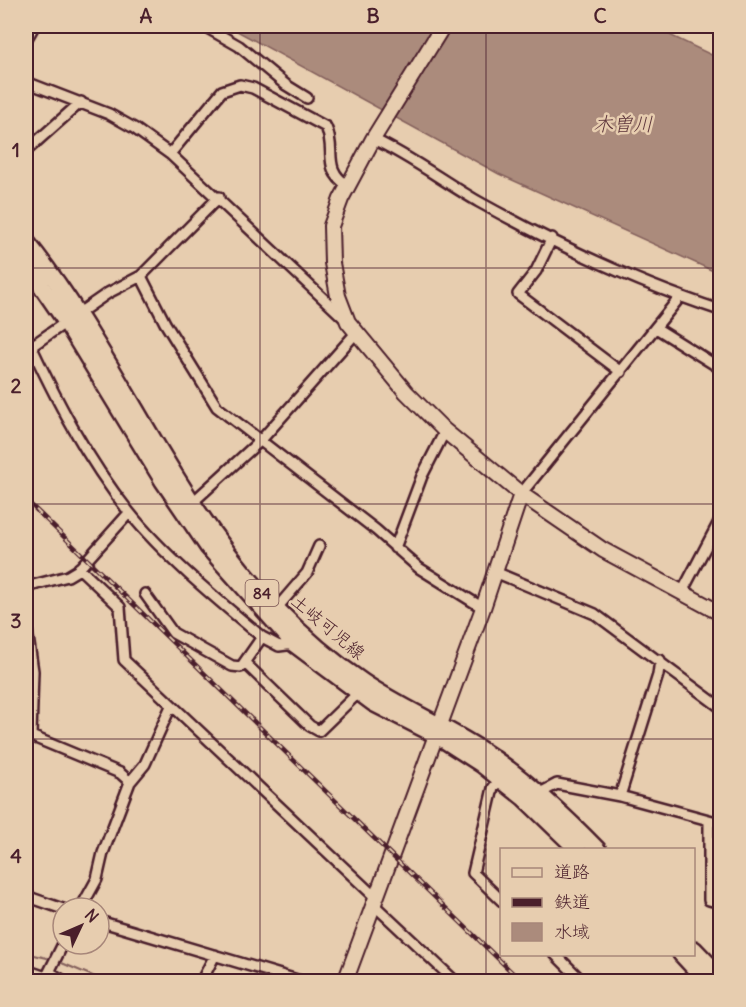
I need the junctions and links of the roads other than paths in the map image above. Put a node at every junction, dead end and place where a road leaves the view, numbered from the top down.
1 (34, 26) edge
2 (204, 26) edge
3 (443, 26) edge
4 (26, 40) edge
5 (26, 82) edge
6 (307, 98) dead end
7 (81, 102) junction
8 (377, 134) junction
9 (26, 151) edge
10 (170, 154) junction
11 (348, 186) junction
12 (219, 197) junction
13 (552, 238) junction
14 (26, 242) edge
15 (26, 264) edge
16 (141, 276) junction
17 (680, 297) junction
18 (720, 310) edge
19 (72, 318) junction
20 (352, 327) junction
21 (656, 328) junction
22 (26, 335) edge
23 (28, 348) edge
24 (720, 368) edge
25 (621, 372) junction
26 (445, 431) junction
27 (262, 440) junction
28 (521, 494) junction
29 (193, 502) junction
30 (129, 513) junction
31 (720, 520) edge
32 (319, 546) dead end
33 (395, 548) junction
34 (79, 568) junction
35 (495, 572) junction
36 (26, 587) edge
37 (682, 592) junction
38 (145, 594) dead end
39 (483, 608) junction
40 (276, 609) junction
41 (720, 613) edge
42 (26, 623) edge
43 (262, 637) junction
44 (294, 644) junction
45 (660, 660) junction
46 (246, 664) junction
47 (356, 691) junction
48 (171, 706) junction
49 (720, 707) edge
50 (438, 730) junction
51 (28, 735) edge
52 (500, 779) junction
53 (130, 782) junction
54 (540, 793) junction
55 (620, 796) junction
56 (709, 821) junction
57 (720, 823) edge
58 (577, 848) edge
59 (597, 848) edge
60 (26, 896) edge
61 (88, 896) edge
62 (374, 900) junction
63 (500, 900) edge
64 (720, 903) edge
65 (51, 905) edge
66 (111, 925) edge
67 (695, 952) edge
68 (215, 955) junction
69 (57, 956) edge
70 (557, 956) edge
71 (684, 956) edge
72 (26, 970) edge
73 (46, 977) edge
74 (714, 978) edge
75 (66, 981) edge
76 (201, 981) edge
77 (304, 981) edge
78 (345, 981) edge
79 (456, 981) edge
80 (583, 981) edge

1 - 4 street
2 - 6 street
3 - 8 street
5 - 7 street
7 - 9 street
7 - 10 street
8 - 11 street
8 - 13 street
10 - 11 street
10 - 12 street
11 - 20 street
12 - 16 street
12 - 20 street
13 - 17 street
13 - 25 street
14 - 19 main road, 土岐可児線 / 84
15 - 19 main road, 土岐可児線 / 84
16 - 19 street
16 - 27 street
17 - 18 street
17 - 21 street
19 - 23 street
19 - 29 main road, 土岐可児線 / 84
19 - 44 main road, 土岐可児線 / 84
20 - 26 street
20 - 27 street
21 - 24 street
21 - 25 street
22 - 23 street
23 - 30 street
25 - 28 street
26 - 28 street
26 - 33 street
27 - 29 street
27 - 33 street
28 - 35 street
28 - 37 street
29 - 40 main road, 土岐可児線 / 84
30 - 34 street
30 - 43 street
31 - 37 street
32 - 40 street
33 - 39 street
34 - 36 street
34 - 48 street
35 - 39 street
35 - 45 street
37 - 41 street
38 - 46 street
39 - 50 street
40 - 50 main road, 土岐可児線 / 84
42 - 51 street
43 - 44 street
43 - 46 street
44 - 47 main road, 土岐可児線 / 84
45 - 49 street
45 - 55 street
46 - 47 street
47 - 50 main road, 土岐可児線 / 84
48 - 53 street
48 - 62 street
50 - 52 main road, 土岐可児線 / 84
50 - 54 main road, 土岐可児線 / 84
50 - 62 street
51 - 53 street
52 - 58 main road, 土岐可児線 / 84
52 - 63 street
53 - 61 street
54 - 55 street
54 - 59 main road, 土岐可児線 / 84
55 - 56 street
56 - 57 street
56 - 64 street
60 - 65 street
62 - 78 street
62 - 79 street
66 - 68 street
67 - 74 main road
68 - 76 street
68 - 77 street
69 - 73 street
70 - 80 street
71 - 74 main road
72 - 73 street
73 - 75 street

